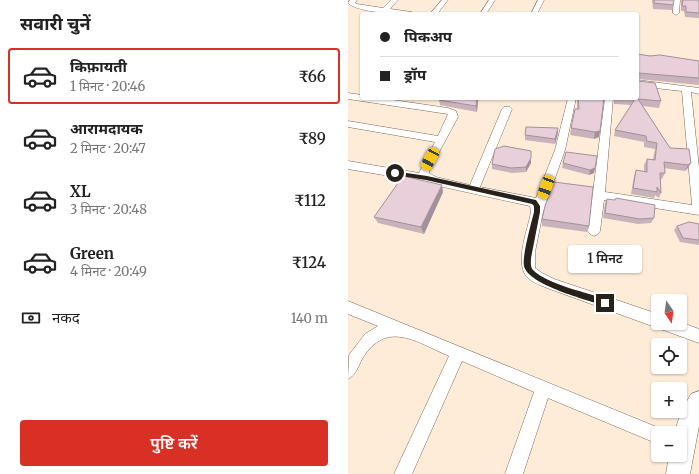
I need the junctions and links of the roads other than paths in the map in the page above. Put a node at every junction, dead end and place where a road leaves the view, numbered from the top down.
1 (354, 0) edge
2 (395, 0) edge
3 (445, 0) edge
4 (492, 0) edge
5 (541, 0) edge
6 (677, 0) edge
7 (385, 10) junction
8 (398, 12) edge
9 (435, 12) edge
10 (484, 12) edge
11 (535, 12) edge
12 (676, 13) dead end
13 (639, 84) edge
14 (686, 89) junction
15 (699, 91) edge
16 (348, 96) edge
17 (360, 98) edge
18 (377, 100) edge
19 (572, 100) edge
20 (609, 100) edge
21 (507, 109) dead end
22 (348, 124) edge
23 (441, 140) junction
24 (348, 165) edge
25 (427, 178) junction
26 (474, 189) junction
27 (599, 195) junction
28 (699, 211) edge
29 (537, 212) junction
30 (594, 231) dead end
31 (348, 307) edge
32 (651, 319) edge
33 (405, 330) junction
34 (682, 330) edge
35 (699, 336) edge
36 (458, 352) junction
37 (348, 371) edge
38 (543, 388) junction
39 (699, 402) edge
40 (687, 427) edge
41 (651, 433) edge
42 (679, 462) edge
43 (403, 474) edge
44 (514, 474) edge
45 (678, 474) edge

1 - 7 street
2 - 7 street
3 - 9 street
4 - 10 street
5 - 11 street
6 - 12 street
7 - 8 street
13 - 14 street
14 - 15 street
14 - 28 street
16 - 17 street
18 - 23 street
19 - 29 street
20 - 27 street
21 - 26 street
22 - 23 street
23 - 25 street
24 - 25 street
25 - 26 street
26 - 29 street
27 - 28 street
27 - 30 street
29 - 32 street
31 - 33 street
33 - 36 street
33 - 37 street
34 - 35 street
36 - 38 street
36 - 43 street
38 - 41 street
38 - 44 street
39 - 40 main road
42 - 45 main road

